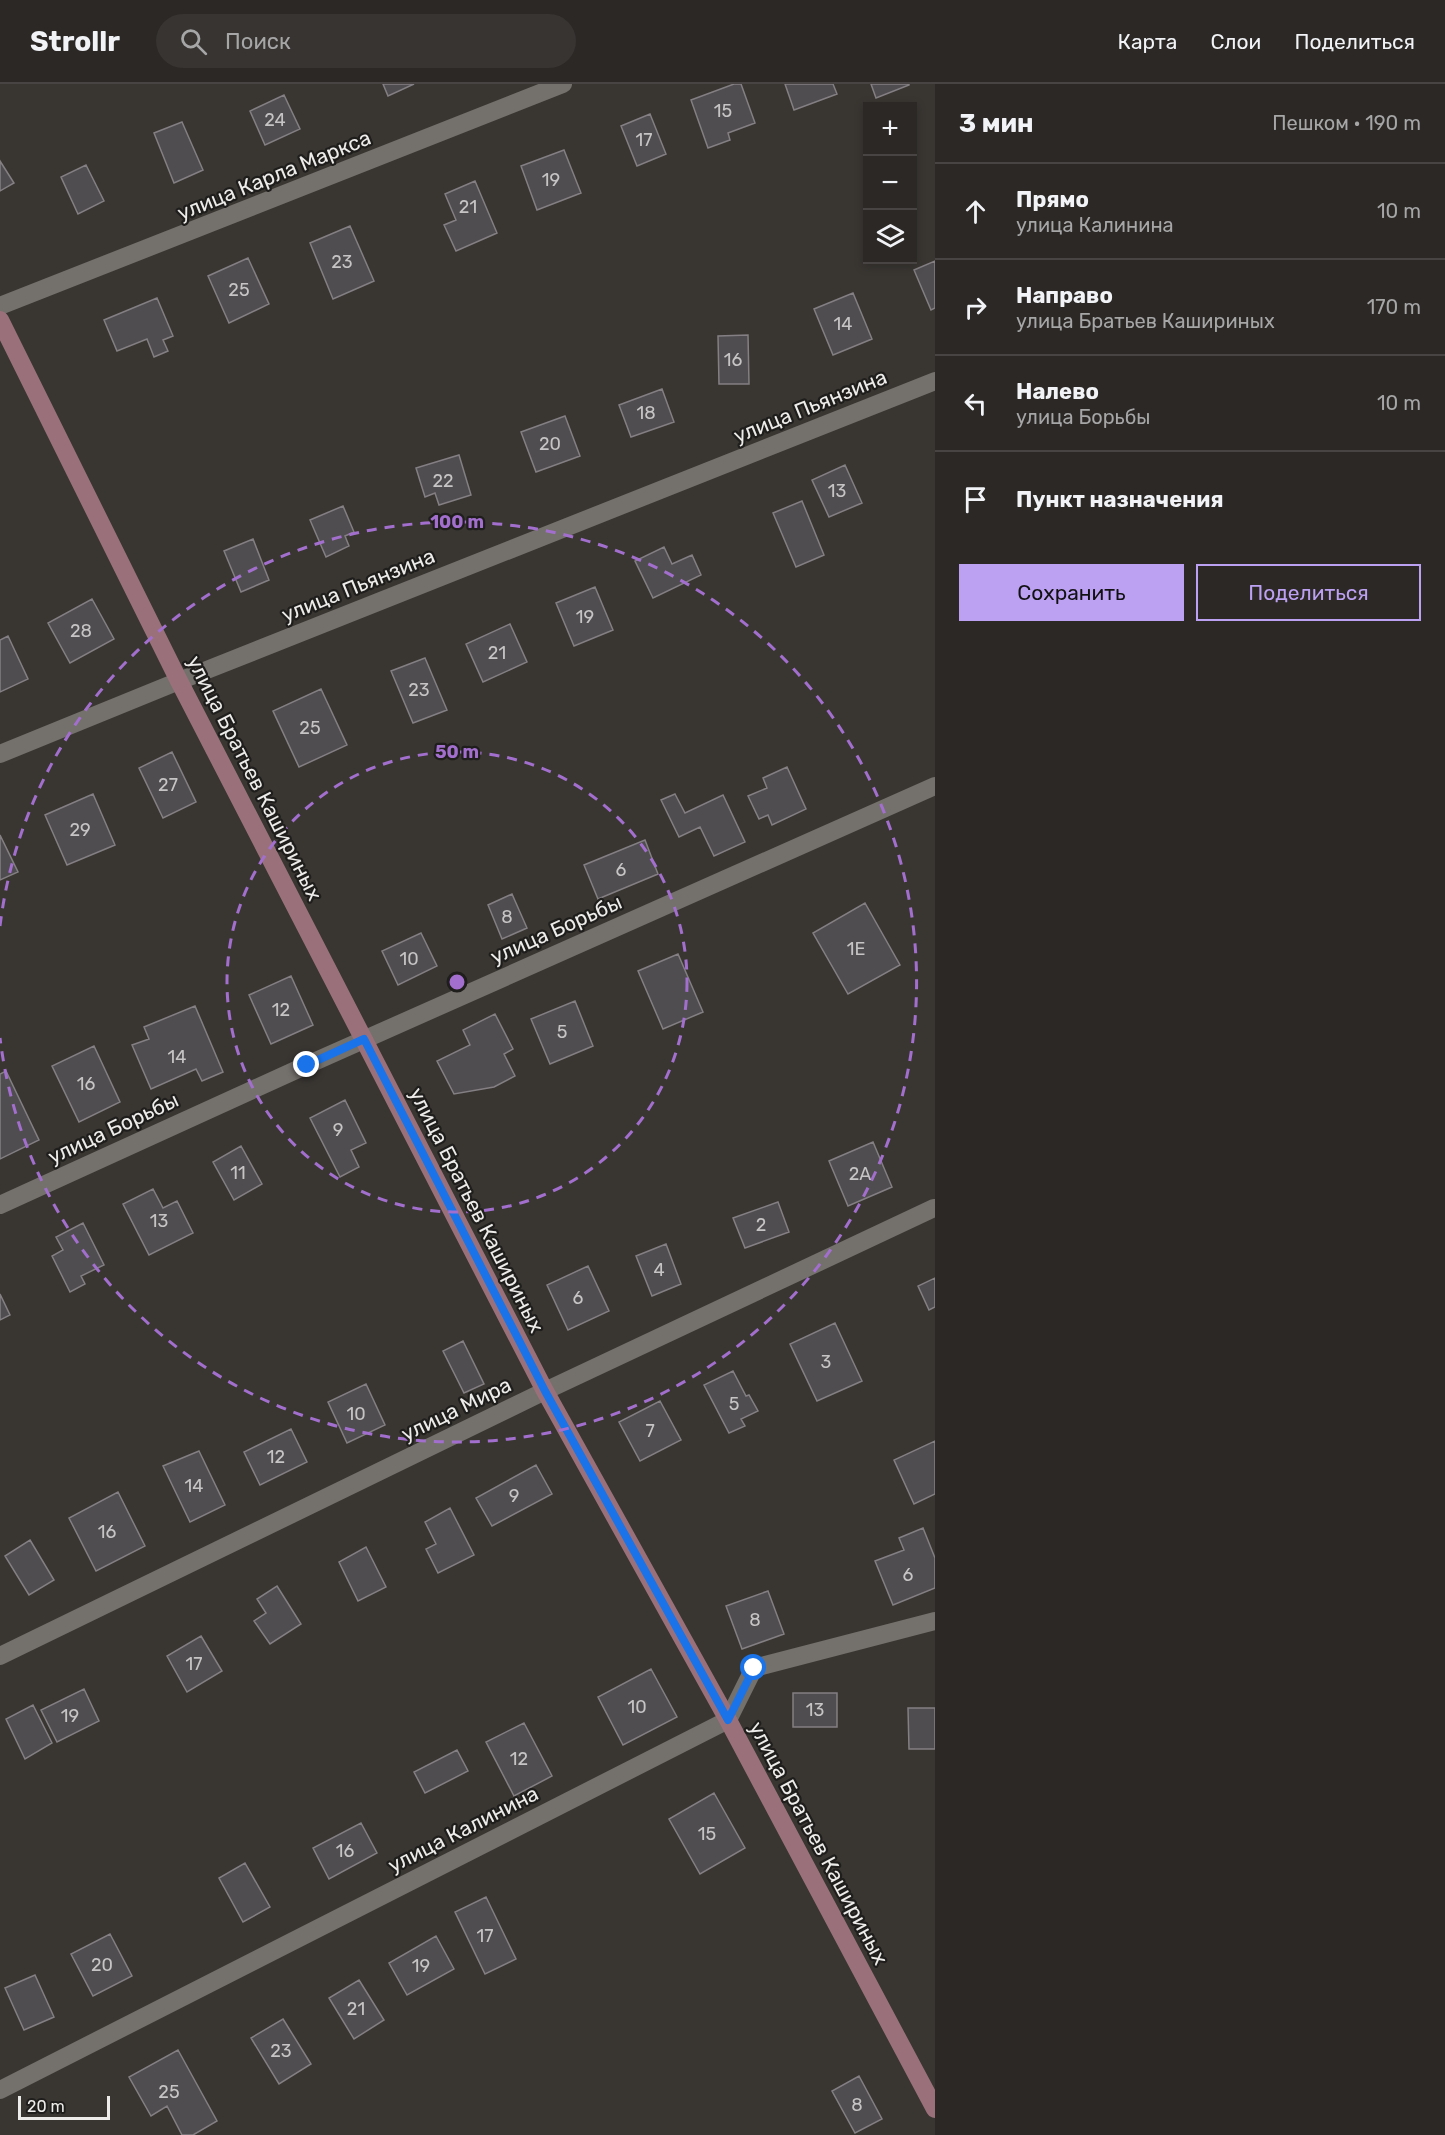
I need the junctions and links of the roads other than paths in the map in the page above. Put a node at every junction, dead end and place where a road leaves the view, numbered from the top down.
1 (563, 84) edge
2 (0, 306) edge
3 (0, 320) edge
4 (935, 381) edge
5 (179, 681) junction
6 (0, 754) edge
7 (935, 786) edge
8 (364, 1039) junction
9 (0, 1205) edge
10 (934, 1208) edge
11 (545, 1391) junction
12 (935, 1621) edge
13 (0, 1656) edge
14 (728, 1720) junction
15 (0, 2090) edge
16 (935, 2109) edge

1 - 2 street, улица Карла Маркса
3 - 5 main road, улица Братьев Кашириных
4 - 5 street, улица Пьянзина
5 - 6 street, улица Пьянзина
5 - 8 main road, улица Братьев Кашириных
7 - 8 street, улица Борьбы
8 - 9 street, улица Борьбы
8 - 11 main road, улица Братьев Кашириных
10 - 11 street, улица Мира
11 - 13 street, улица Мира
11 - 14 main road, улица Братьев Кашириных
12 - 14 street
14 - 15 street, улица Калинина
14 - 16 main road, улица Братьев Кашириных

